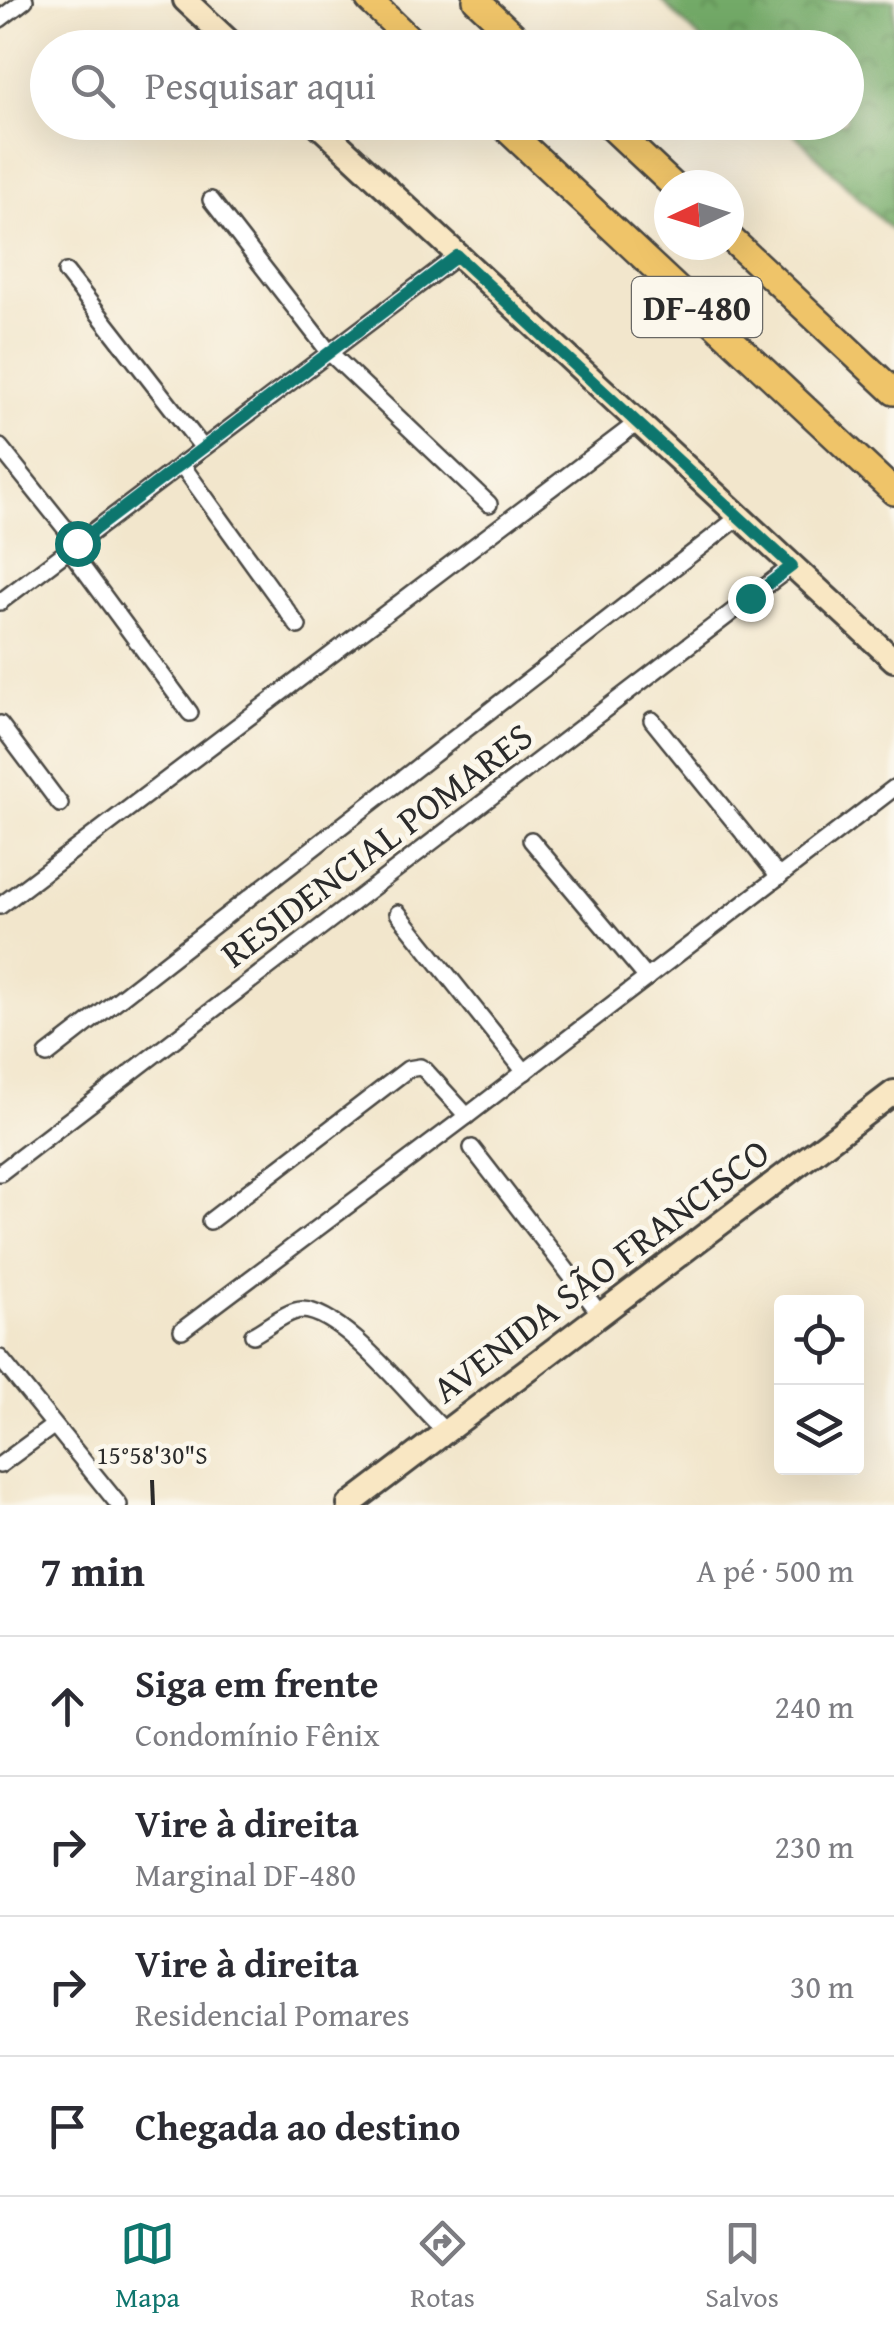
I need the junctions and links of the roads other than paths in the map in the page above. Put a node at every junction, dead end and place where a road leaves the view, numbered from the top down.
1 (25, 0) edge
2 (185, 0) edge
3 (368, 0) edge
4 (476, 0) edge
5 (0, 19) edge
6 (217, 30) edge
7 (400, 30) edge
8 (507, 30) edge
9 (335, 140) edge
10 (518, 140) edge
11 (625, 140) edge
12 (657, 170) edge
13 (211, 200) dead end
14 (744, 252) edge
15 (457, 256) junction
16 (66, 272) dead end
17 (329, 352) junction
18 (894, 392) edge
19 (638, 422) junction
20 (0, 447) edge
21 (203, 448) junction
22 (181, 464) junction
23 (894, 492) edge
24 (489, 504) dead end
25 (739, 517) junction
26 (73, 546) junction
27 (792, 566) junction
28 (0, 602) edge
29 (298, 626) dead end
30 (894, 660) edge
31 (190, 713) dead end
32 (652, 720) dead end
33 (0, 724) edge
34 (894, 788) edge
35 (60, 804) dead end
36 (530, 840) dead end
37 (779, 877) junction
38 (0, 906) edge
39 (398, 913) dead end
40 (647, 978) junction
41 (48, 1054) dead end
42 (525, 1072) junction
43 (894, 1092) edge
44 (468, 1116) junction
45 (472, 1148) dead end
46 (0, 1172) edge
47 (210, 1222) dead end
48 (601, 1315) junction
49 (182, 1330) dead end
50 (254, 1335) dead end
51 (0, 1358) edge
52 (6, 1379) edge
53 (52, 1426) junction
54 (445, 1432) junction
55 (0, 1466) edge
56 (119, 1505) edge
57 (348, 1505) edge

1 - 5 street
2 - 6 street
3 - 7 main road
4 - 8 main road
9 - 15 street
10 - 23 main road, DF-480
11 - 12 main road
13 - 17 street
14 - 18 main road, DF-480
15 - 17 street
15 - 19 street
16 - 21 street
17 - 21 street
17 - 24 street
19 - 25 street
19 - 38 street
20 - 26 street
21 - 22 street
22 - 26 street
22 - 29 street
25 - 27 street
25 - 41 street
26 - 28 street
26 - 31 street
27 - 30 street
27 - 46 street, RESIDENCIAL POMARES
32 - 37 street
33 - 35 street
34 - 37 street
36 - 40 street
37 - 40 street
39 - 42 street
40 - 42 street
42 - 44 street
43 - 48 street, AVENIDA SÃO FRANCISCO
44 - 47 street
44 - 49 street
45 - 48 street
48 - 54 street, AVENIDA SÃO FRANCISCO
50 - 54 street
51 - 52 street
52 - 53 street
53 - 55 street
53 - 56 street
54 - 57 street, AVENIDA SÃO FRANCISCO

